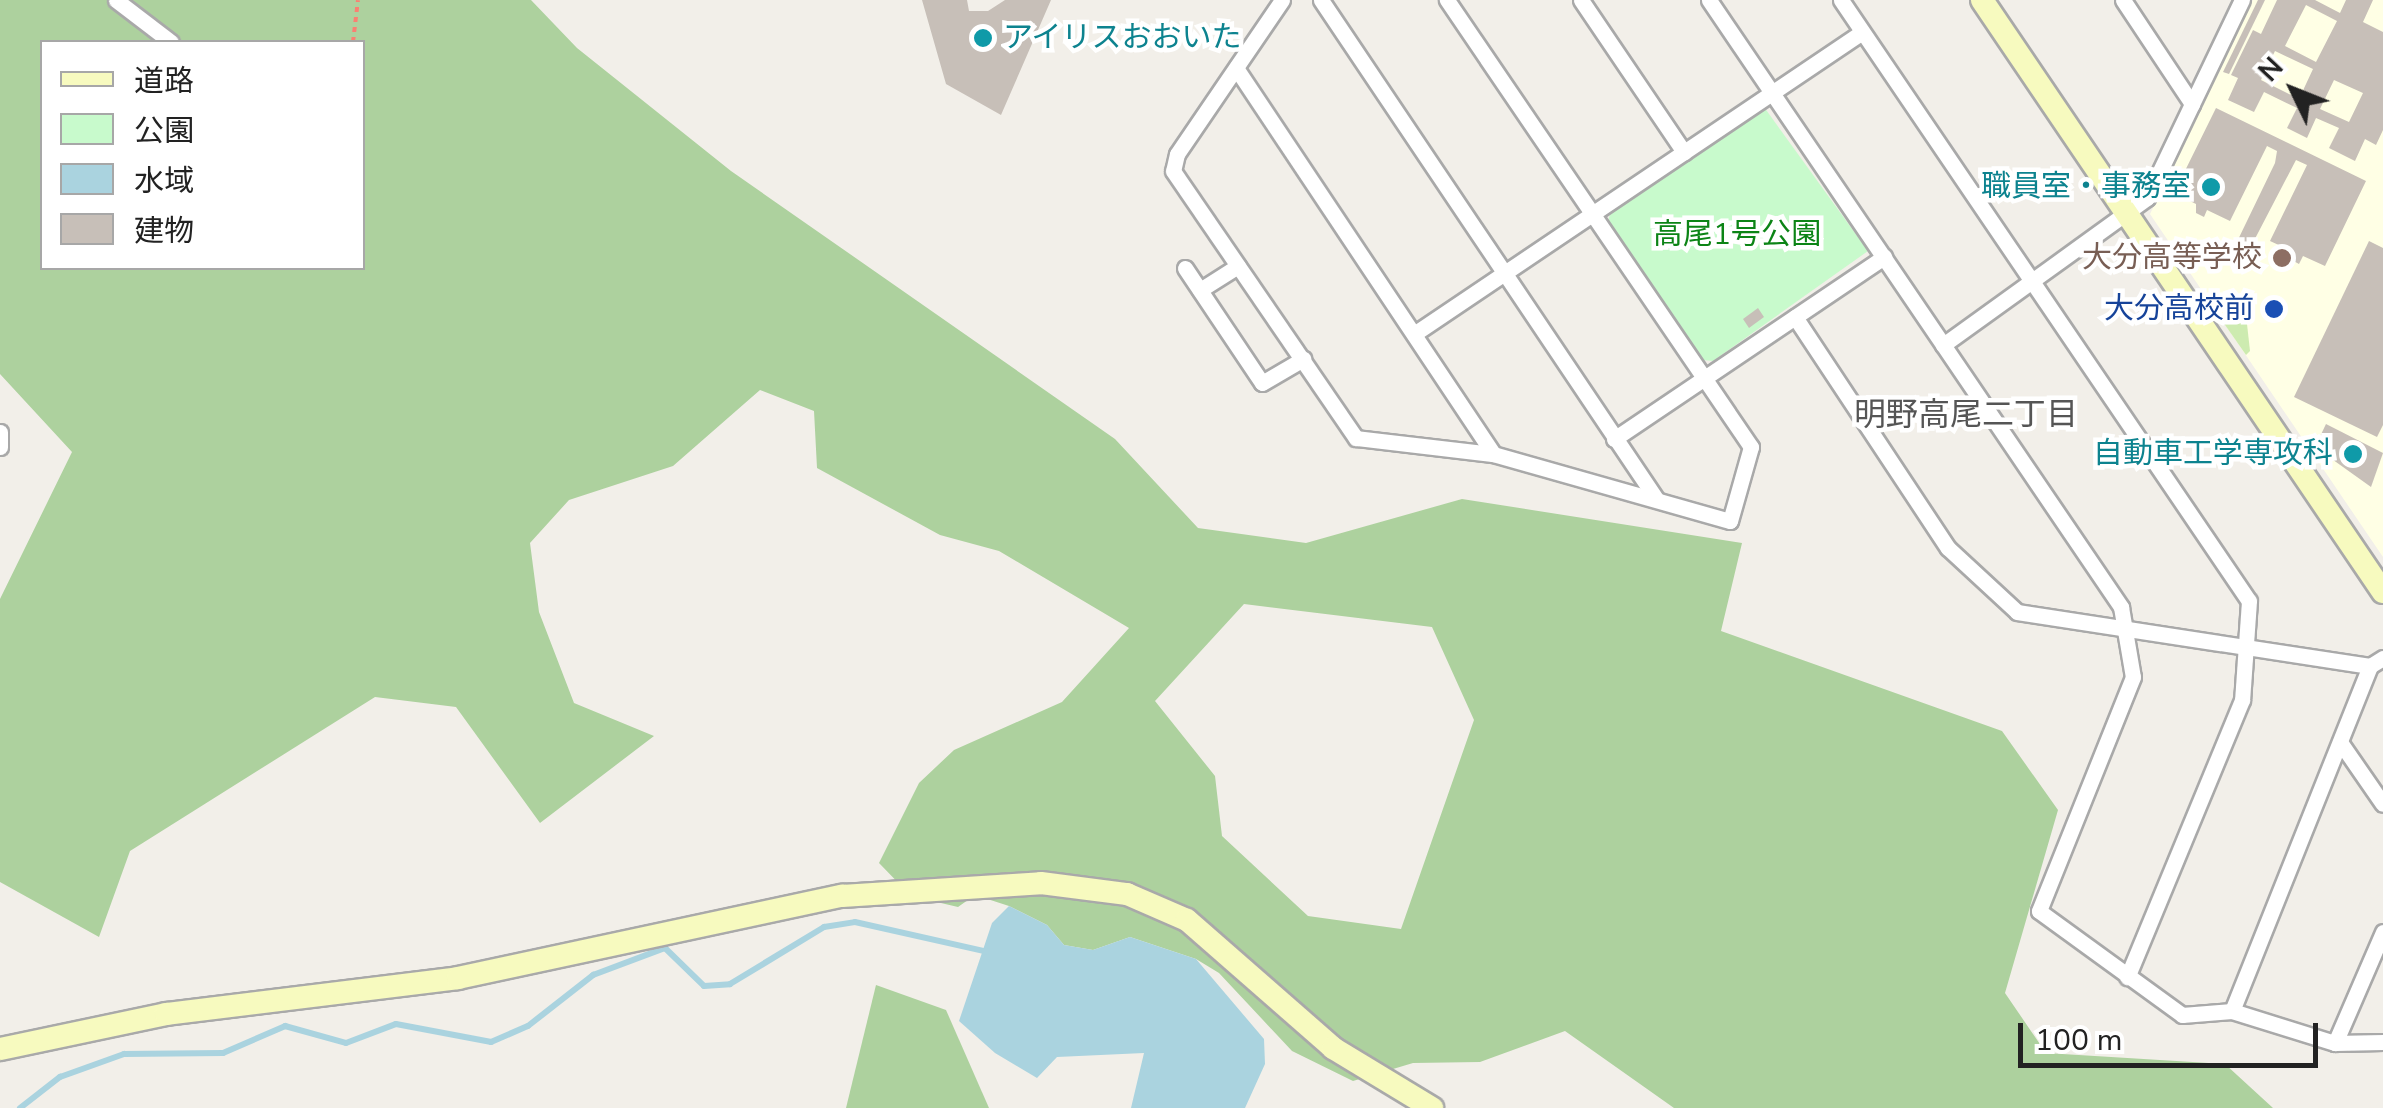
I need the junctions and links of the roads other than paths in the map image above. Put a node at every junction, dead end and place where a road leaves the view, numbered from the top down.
1 (116, 0) edge
2 (1282, 0) edge
3 (1320, 0) edge
4 (1447, 0) edge
5 (1581, 0) edge
6 (1709, 0) edge
7 (1841, 0) edge
8 (1982, 0) edge
9 (2123, 0) edge
10 (2242, 0) edge
11 (1862, 32) junction
12 (168, 40) edge
13 (1236, 68) junction
14 (1772, 92) junction
15 (2192, 104) junction
16 (1684, 152) junction
17 (1594, 213) junction
18 (2129, 217) junction
19 (1884, 257) junction
20 (1238, 266) junction
21 (1184, 268) dead end
22 (1503, 274) junction
23 (2034, 285) junction
24 (1200, 290) junction
25 (1795, 316) junction
26 (1414, 334) junction
27 (1943, 345) junction
28 (1302, 360) junction
29 (1704, 377) junction
30 (0, 432) edge
31 (1614, 438) junction
32 (0, 448) edge
33 (1493, 454) junction
34 (1658, 500) junction
35 (2383, 592) edge
36 (2128, 629) junction
37 (2247, 647) junction
38 (2376, 662) edge
39 (2340, 742) junction
40 (2383, 804) edge
41 (2383, 932) edge
42 (2128, 978) junction
43 (2232, 1010) junction
44 (2383, 1042) edge
45 (2335, 1043) junction
46 (0, 1049) edge
47 (1397, 1101) edge
48 (1432, 1108) edge

1 - 12 street
2 - 13 street
3 - 22 street
4 - 17 street
5 - 16 street
6 - 14 street
7 - 11 street
8 - 18 street
9 - 15 street
10 - 15 street
11 - 14 street
11 - 23 street
13 - 20 street
13 - 26 street
14 - 16 street
14 - 19 street
15 - 18 street
16 - 17 street
17 - 22 street
17 - 29 street
18 - 23 street
18 - 35 street
19 - 25 street
19 - 27 street
20 - 24 street
20 - 28 street
21 - 24 street
22 - 26 street
22 - 31 street
23 - 27 street
23 - 37 street
24 - 28 street
25 - 29 street
25 - 36 street
26 - 33 street
27 - 36 street
28 - 33 street
29 - 31 street
29 - 34 street
30 - 32 street
31 - 34 street
33 - 34 street
36 - 37 street
36 - 42 street
37 - 38 street
37 - 42 street
38 - 39 street
39 - 40 street
39 - 43 street
41 - 45 street
42 - 43 street
43 - 45 street
44 - 45 street
46 - 47 street
47 - 48 street

